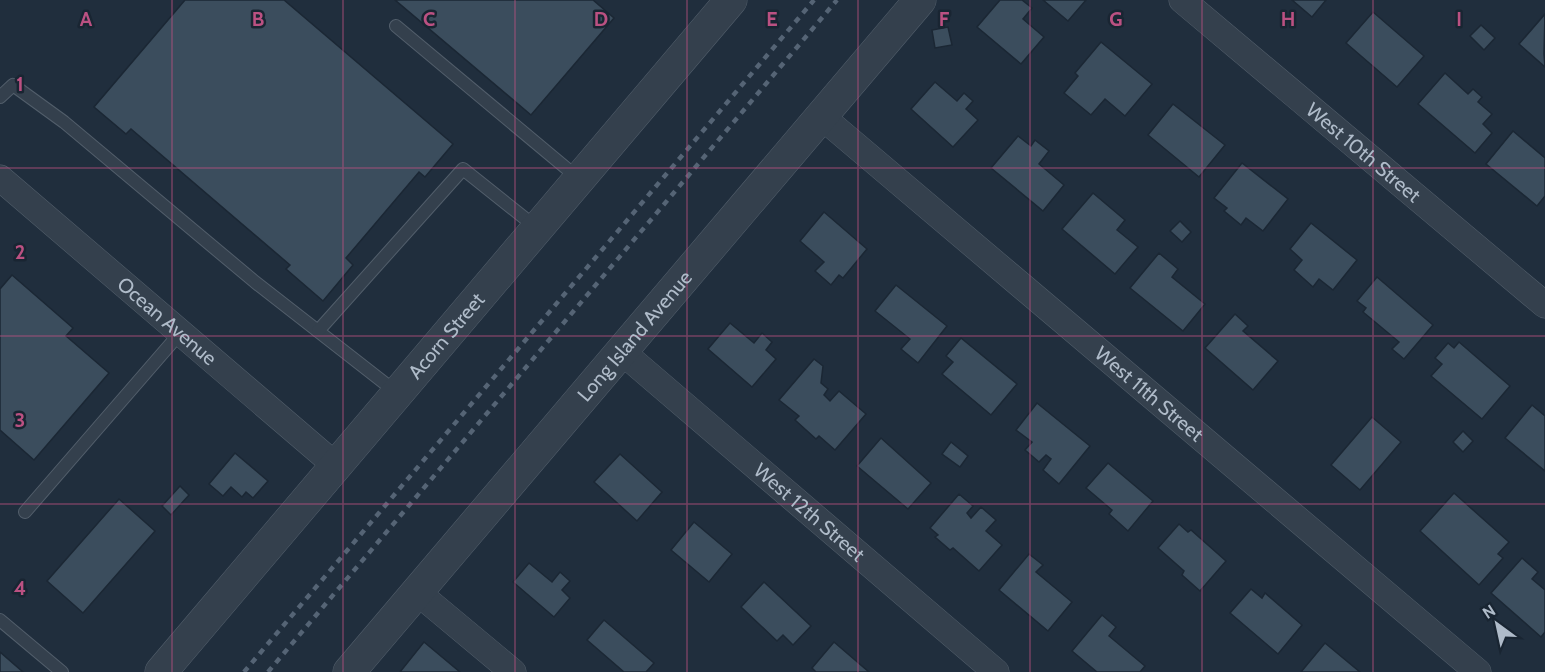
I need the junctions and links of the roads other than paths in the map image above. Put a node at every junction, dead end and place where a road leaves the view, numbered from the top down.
1 (731, 0) edge
2 (920, 0) edge
3 (1182, 0) edge
4 (396, 26) dead end
5 (0, 97) edge
6 (821, 116) junction
7 (0, 178) edge
8 (579, 179) junction
9 (537, 228) junction
10 (1545, 305) edge
11 (318, 331) junction
12 (181, 332) junction
13 (621, 351) junction
14 (396, 393) junction
15 (335, 465) junction
16 (25, 512) dead end
17 (417, 592) junction
18 (0, 620) edge
19 (62, 672) edge
20 (161, 672) edge
21 (349, 672) edge
22 (513, 672) edge
23 (996, 672) edge
24 (1478, 672) edge

1 - 8 street, Acorn Street
2 - 6 street, Long Island Avenue
3 - 10 street, West 10th Street
4 - 8 lane
5 - 11 lane
6 - 13 street, Long Island Avenue
6 - 24 street, West 11th Street
7 - 12 street, Ocean Avenue
8 - 9 street, Acorn Street
9 - 11 lane
9 - 14 street, Acorn Street
11 - 14 lane
12 - 15 street, Ocean Avenue
12 - 16 lane
13 - 17 street, Long Island Avenue
13 - 23 street, West 12th Street
14 - 15 street, Acorn Street
15 - 20 street, Acorn Street
17 - 21 street, Long Island Avenue
17 - 22 street
18 - 19 lane

